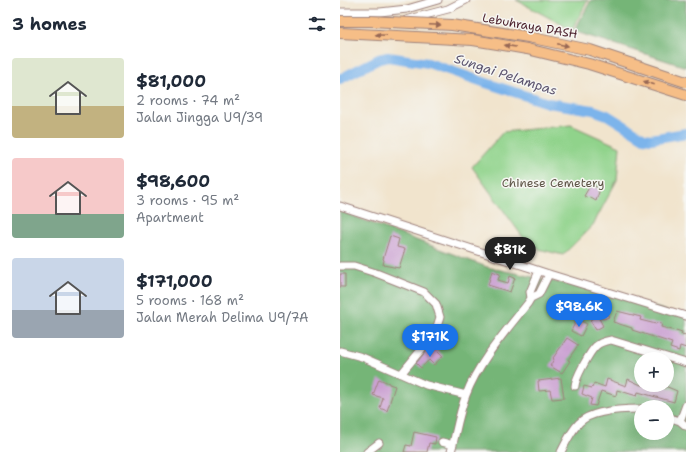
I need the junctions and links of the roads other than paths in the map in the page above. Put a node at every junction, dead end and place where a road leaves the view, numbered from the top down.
1 (438, 0) edge
2 (466, 0) edge
3 (340, 12) edge
4 (340, 22) edge
5 (340, 33) edge
6 (686, 82) edge
7 (686, 95) edge
8 (340, 206) edge
9 (340, 266) edge
10 (539, 271) junction
11 (549, 274) junction
12 (531, 298) junction
13 (686, 316) edge
14 (340, 351) edge
15 (686, 363) edge
16 (401, 374) junction
17 (575, 386) dead end
18 (466, 395) junction
19 (686, 405) edge
20 (634, 410) edge
21 (674, 420) edge
22 (683, 424) edge
23 (442, 442) dead end
24 (379, 443) dead end
25 (452, 448) edge
26 (367, 452) edge
27 (561, 452) edge

1 - 3 street
2 - 4 street
4 -> 6 highway, Lebuhraya DASH, bridge
7 -> 5 highway, Lebuhraya DASH
8 - 10 street
9 - 16 street
10 - 11 street
10 - 12 street
11 - 12 street
11 - 13 street
12 - 18 street
14 - 16 street
15 - 17 street
16 - 18 street
18 - 25 street
19 - 22 street
20 - 27 street
21 - 22 street
23 - 25 street
24 - 26 street

